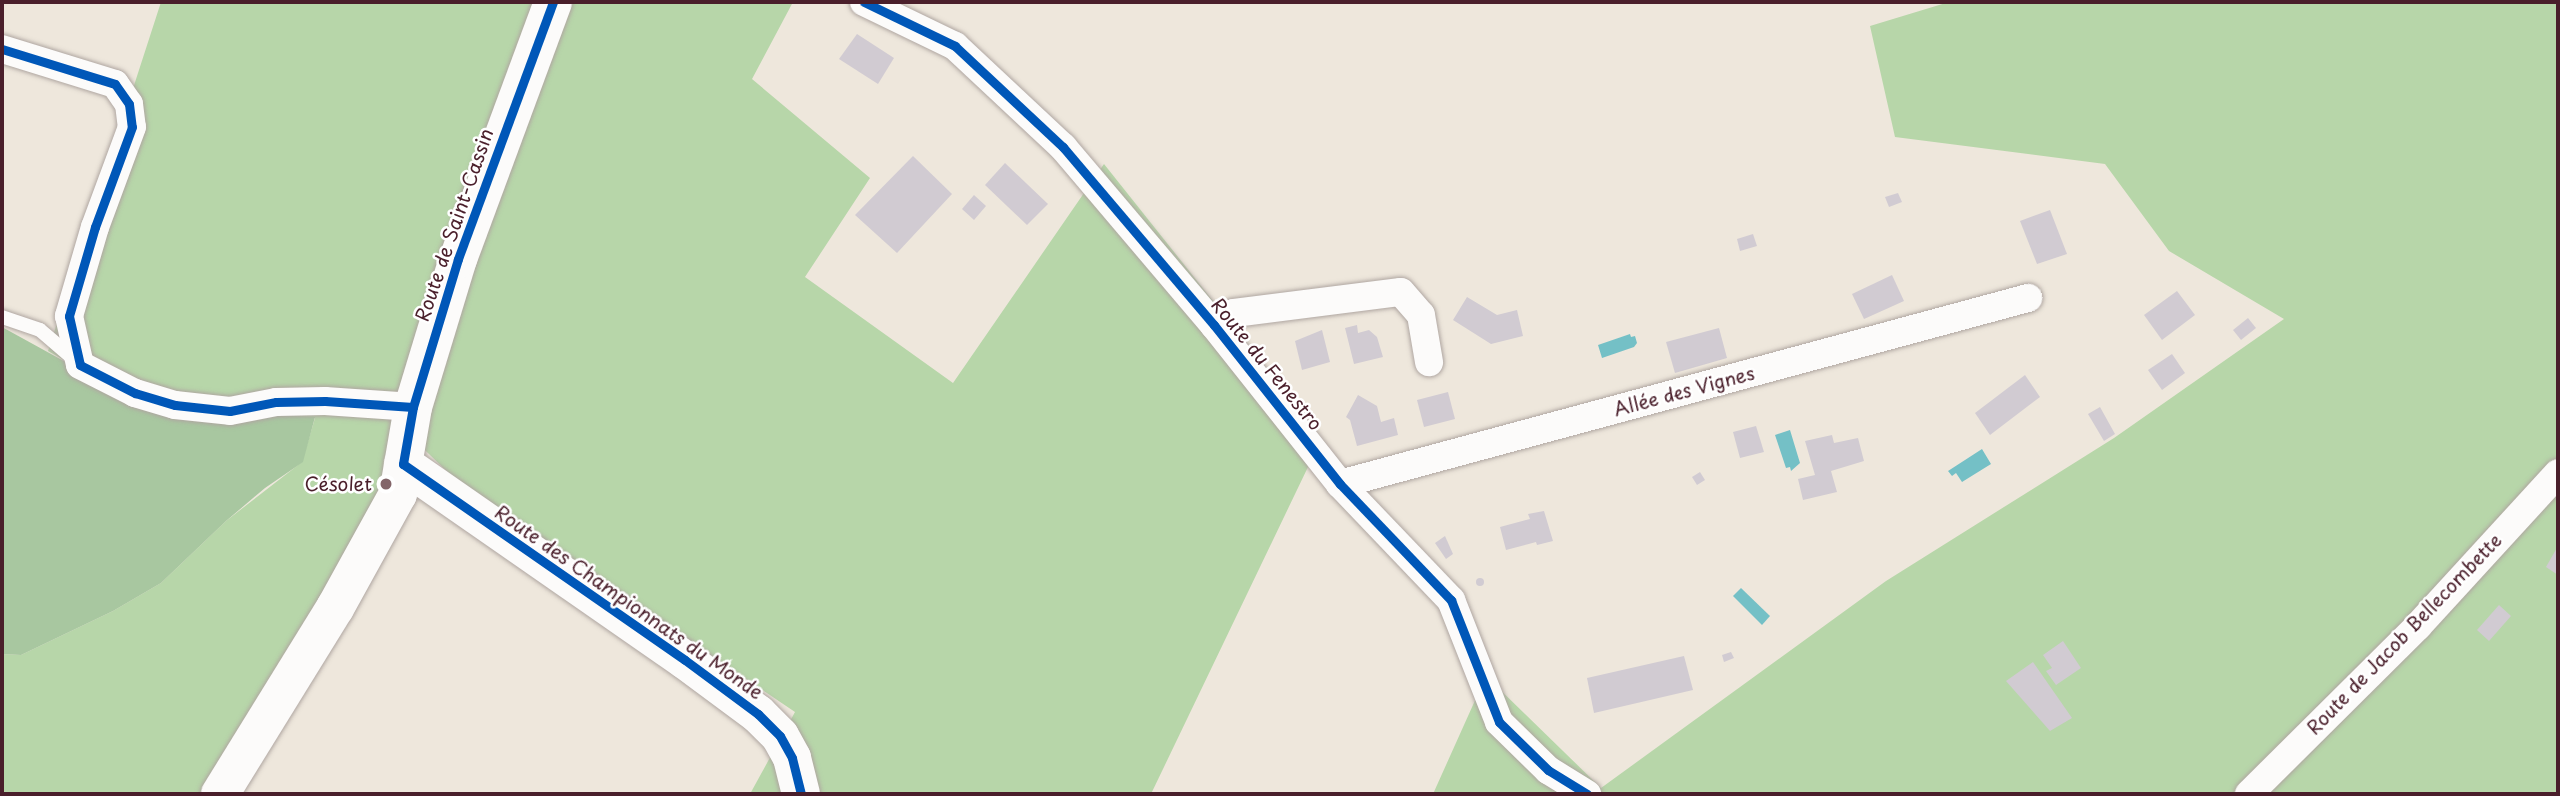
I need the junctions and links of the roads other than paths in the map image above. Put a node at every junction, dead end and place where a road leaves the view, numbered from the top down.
1 (553, 2) edge
2 (864, 2) edge
3 (2, 49) edge
4 (2028, 298) dead end
5 (2, 317) edge
6 (1214, 325) junction
7 (1429, 362) dead end
8 (80, 365) junction
9 (412, 407) junction
10 (403, 464) junction
11 (2558, 472) edge
12 (1340, 484) junction
13 (220, 794) edge
14 (801, 794) edge
15 (1587, 794) edge
16 (2249, 794) edge

1 - 9 street, Route de Saint-Cassin
2 - 6 street, Route du Fenestro
3 - 8 street
4 - 12 street, Allée des Vignes
5 - 8 lane
6 - 7 street
6 - 12 street, Route du Fenestro
8 - 9 street
9 - 10 street, Route de Saint-Cassin
10 - 13 street, Route de Saint-Cassin
10 - 14 street, Route des Championnats du Monde
11 - 16 street, Route de Jacob Bellecombette
12 - 15 street, Route du Fenestro

